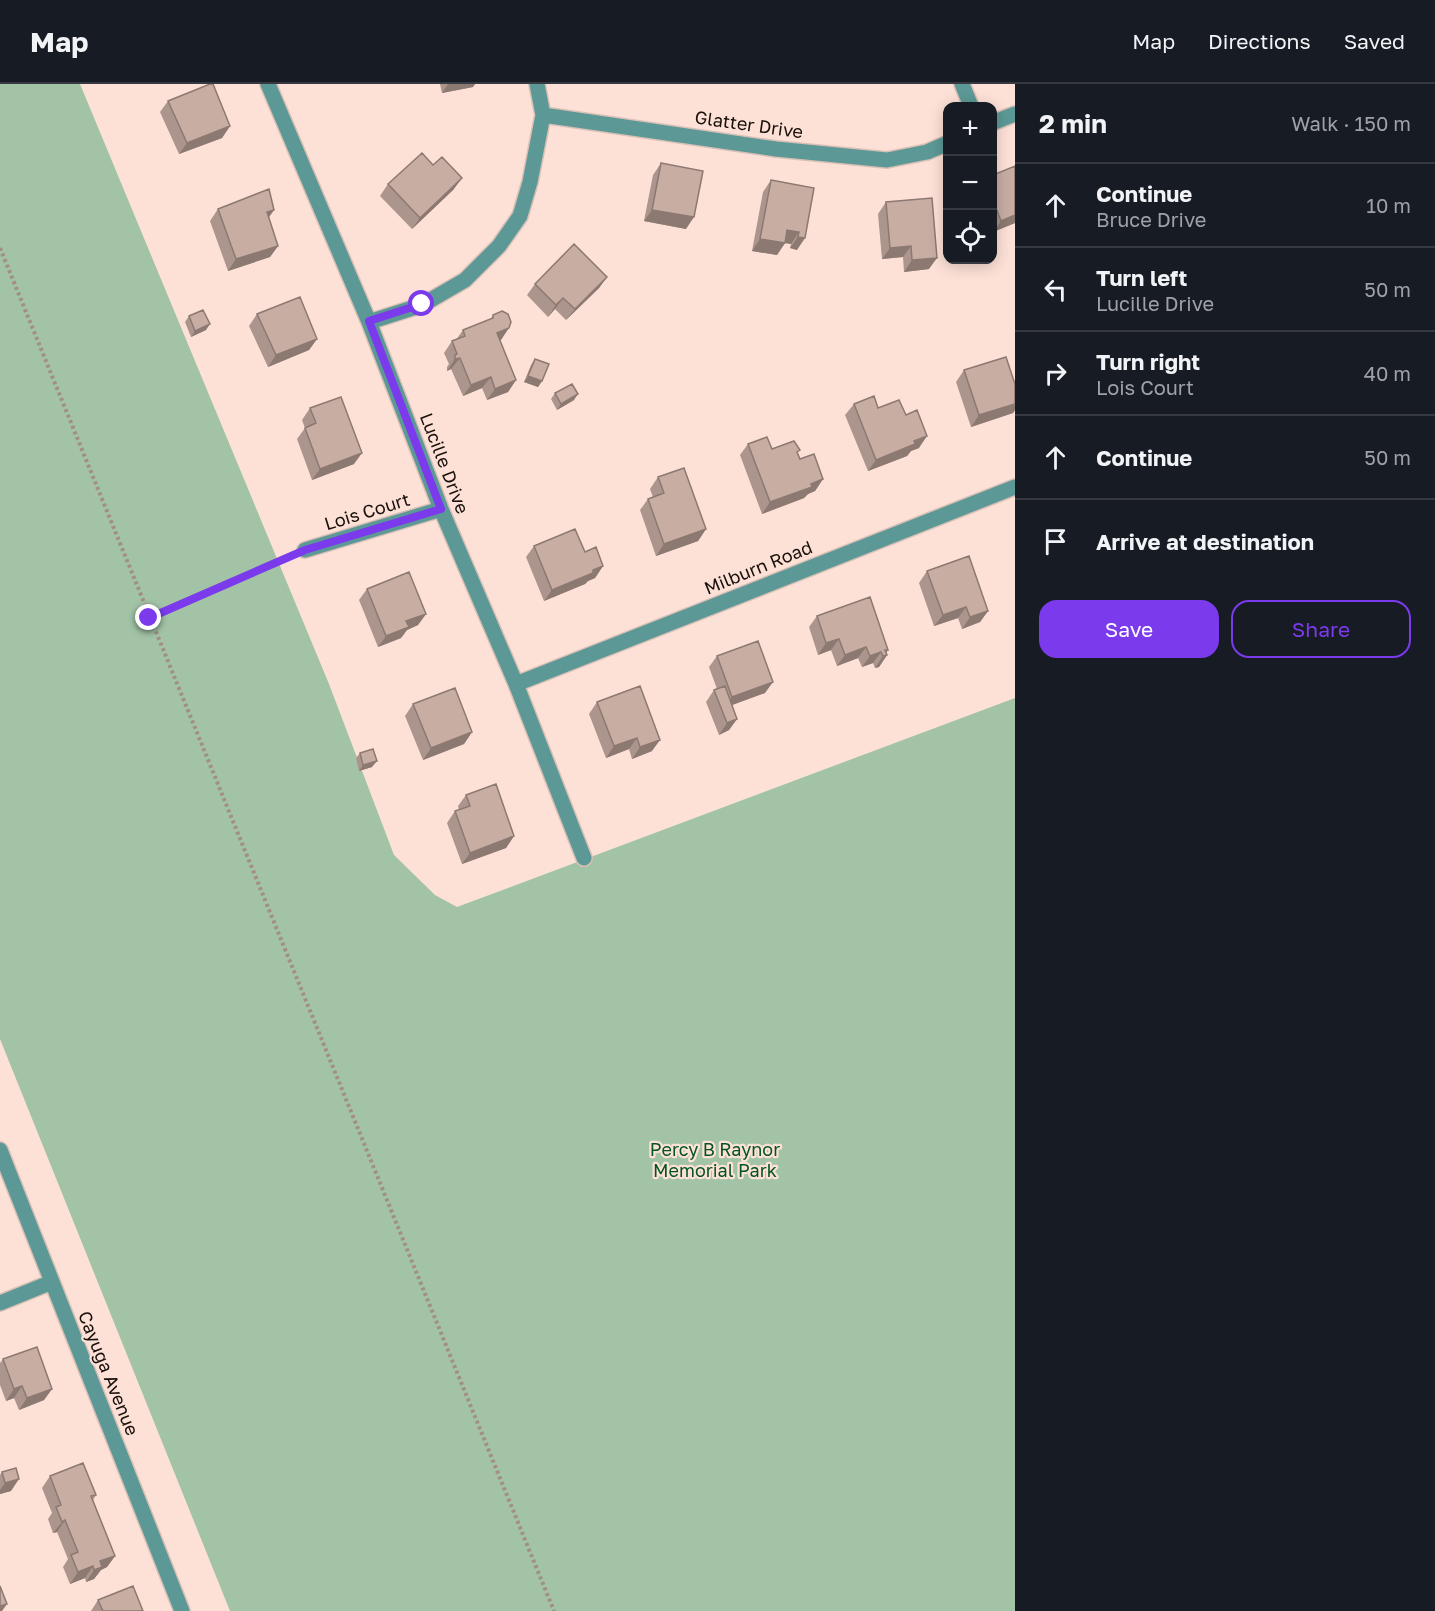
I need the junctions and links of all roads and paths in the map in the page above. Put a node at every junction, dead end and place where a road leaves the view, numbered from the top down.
1 (268, 84) edge
2 (537, 84) edge
3 (962, 84) edge
4 (969, 102) edge
5 (1015, 114) edge
6 (543, 115) junction
7 (997, 121) edge
8 (943, 144) edge
9 (0, 248) edge
10 (369, 321) junction
11 (1015, 487) edge
12 (441, 509) junction
13 (305, 550) joint
14 (149, 618) junction
15 (516, 684) junction
16 (584, 858) dead end
17 (0, 1150) edge
18 (52, 1282) junction
19 (0, 1303) edge
20 (182, 1611) edge
21 (555, 1611) edge

1 - 10 street, Lucille Drive
2 - 6 street
3 - 4 street
5 - 7 street
6 - 8 street, Glatter Drive
6 - 10 street
9 - 14 path
10 - 12 street, Lucille Drive
11 - 15 street, Milburn Road
12 - 13 street, Lois Court
12 - 15 street, Lucille Drive
13 - 14 path
14 - 21 path
15 - 16 street, Lucille Drive
17 - 18 street, Cayuga Avenue
18 - 19 street
18 - 20 street, Cayuga Avenue

